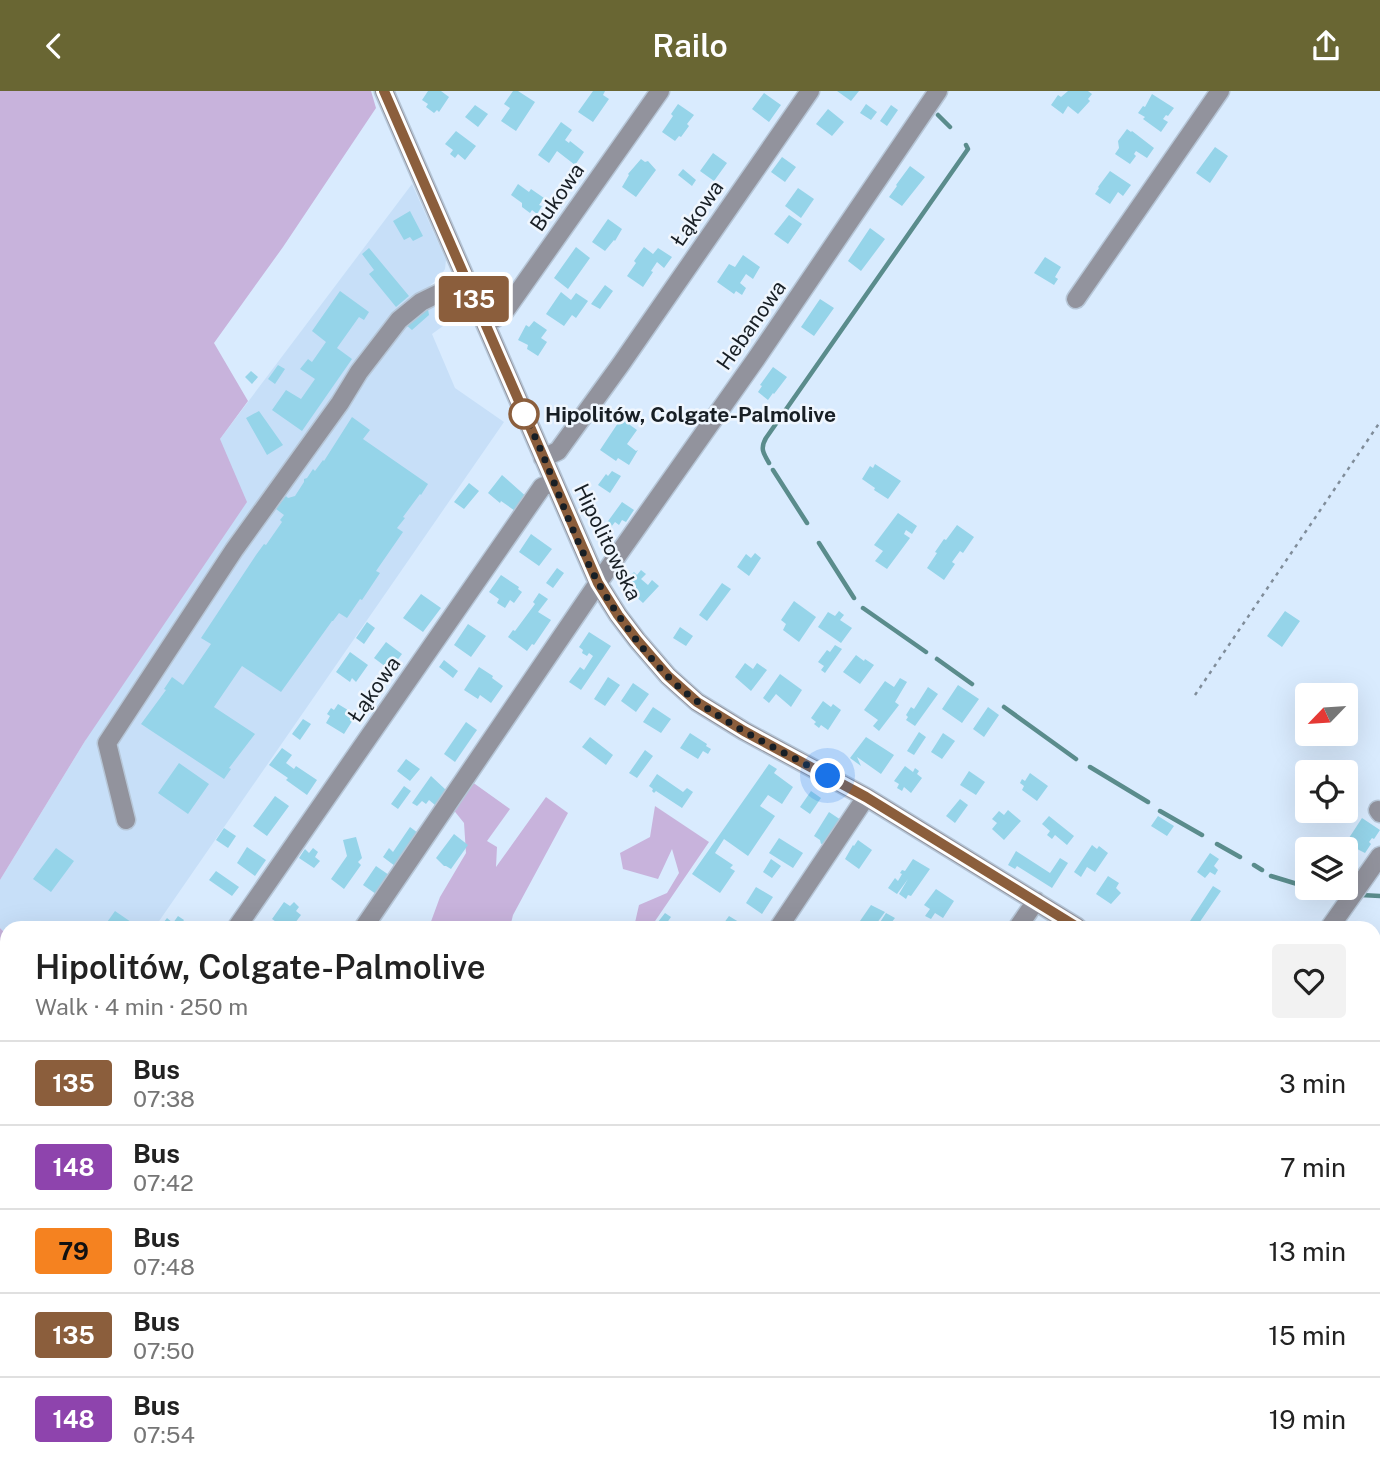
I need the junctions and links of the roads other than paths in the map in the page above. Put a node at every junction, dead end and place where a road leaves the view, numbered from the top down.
1 (384, 91) edge
2 (660, 91) edge
3 (810, 91) edge
4 (938, 91) edge
5 (1220, 91) edge
6 (466, 280) junction
7 (1076, 299) dead end
8 (485, 323) junction
9 (543, 458) junction
10 (554, 482) junction
11 (598, 583) junction
12 (866, 797) junction
13 (126, 820) dead end
14 (1380, 856) edge
15 (1036, 901) junction
16 (241, 921) edge
17 (367, 921) edge
18 (783, 921) edge
19 (1022, 921) edge
20 (1068, 921) edge
21 (1334, 921) edge

1 - 6 street, Hipolitowska
2 - 8 street, Bukowa
3 - 9 street, Łąkowa
4 - 11 street, Hebanowa
5 - 7 street
6 - 8 street, Hipolitowska
6 - 13 street
8 - 9 street, Hipolitowska
9 - 10 street, Hipolitowska
10 - 11 street, Hipolitowska
10 - 16 street, Łąkowa
11 - 12 street, Hipolitowska
11 - 17 street, Hebanowa
12 - 15 street, Hipolitowska
12 - 18 street
14 - 21 street
15 - 19 street
15 - 20 street, Hipolitowska

